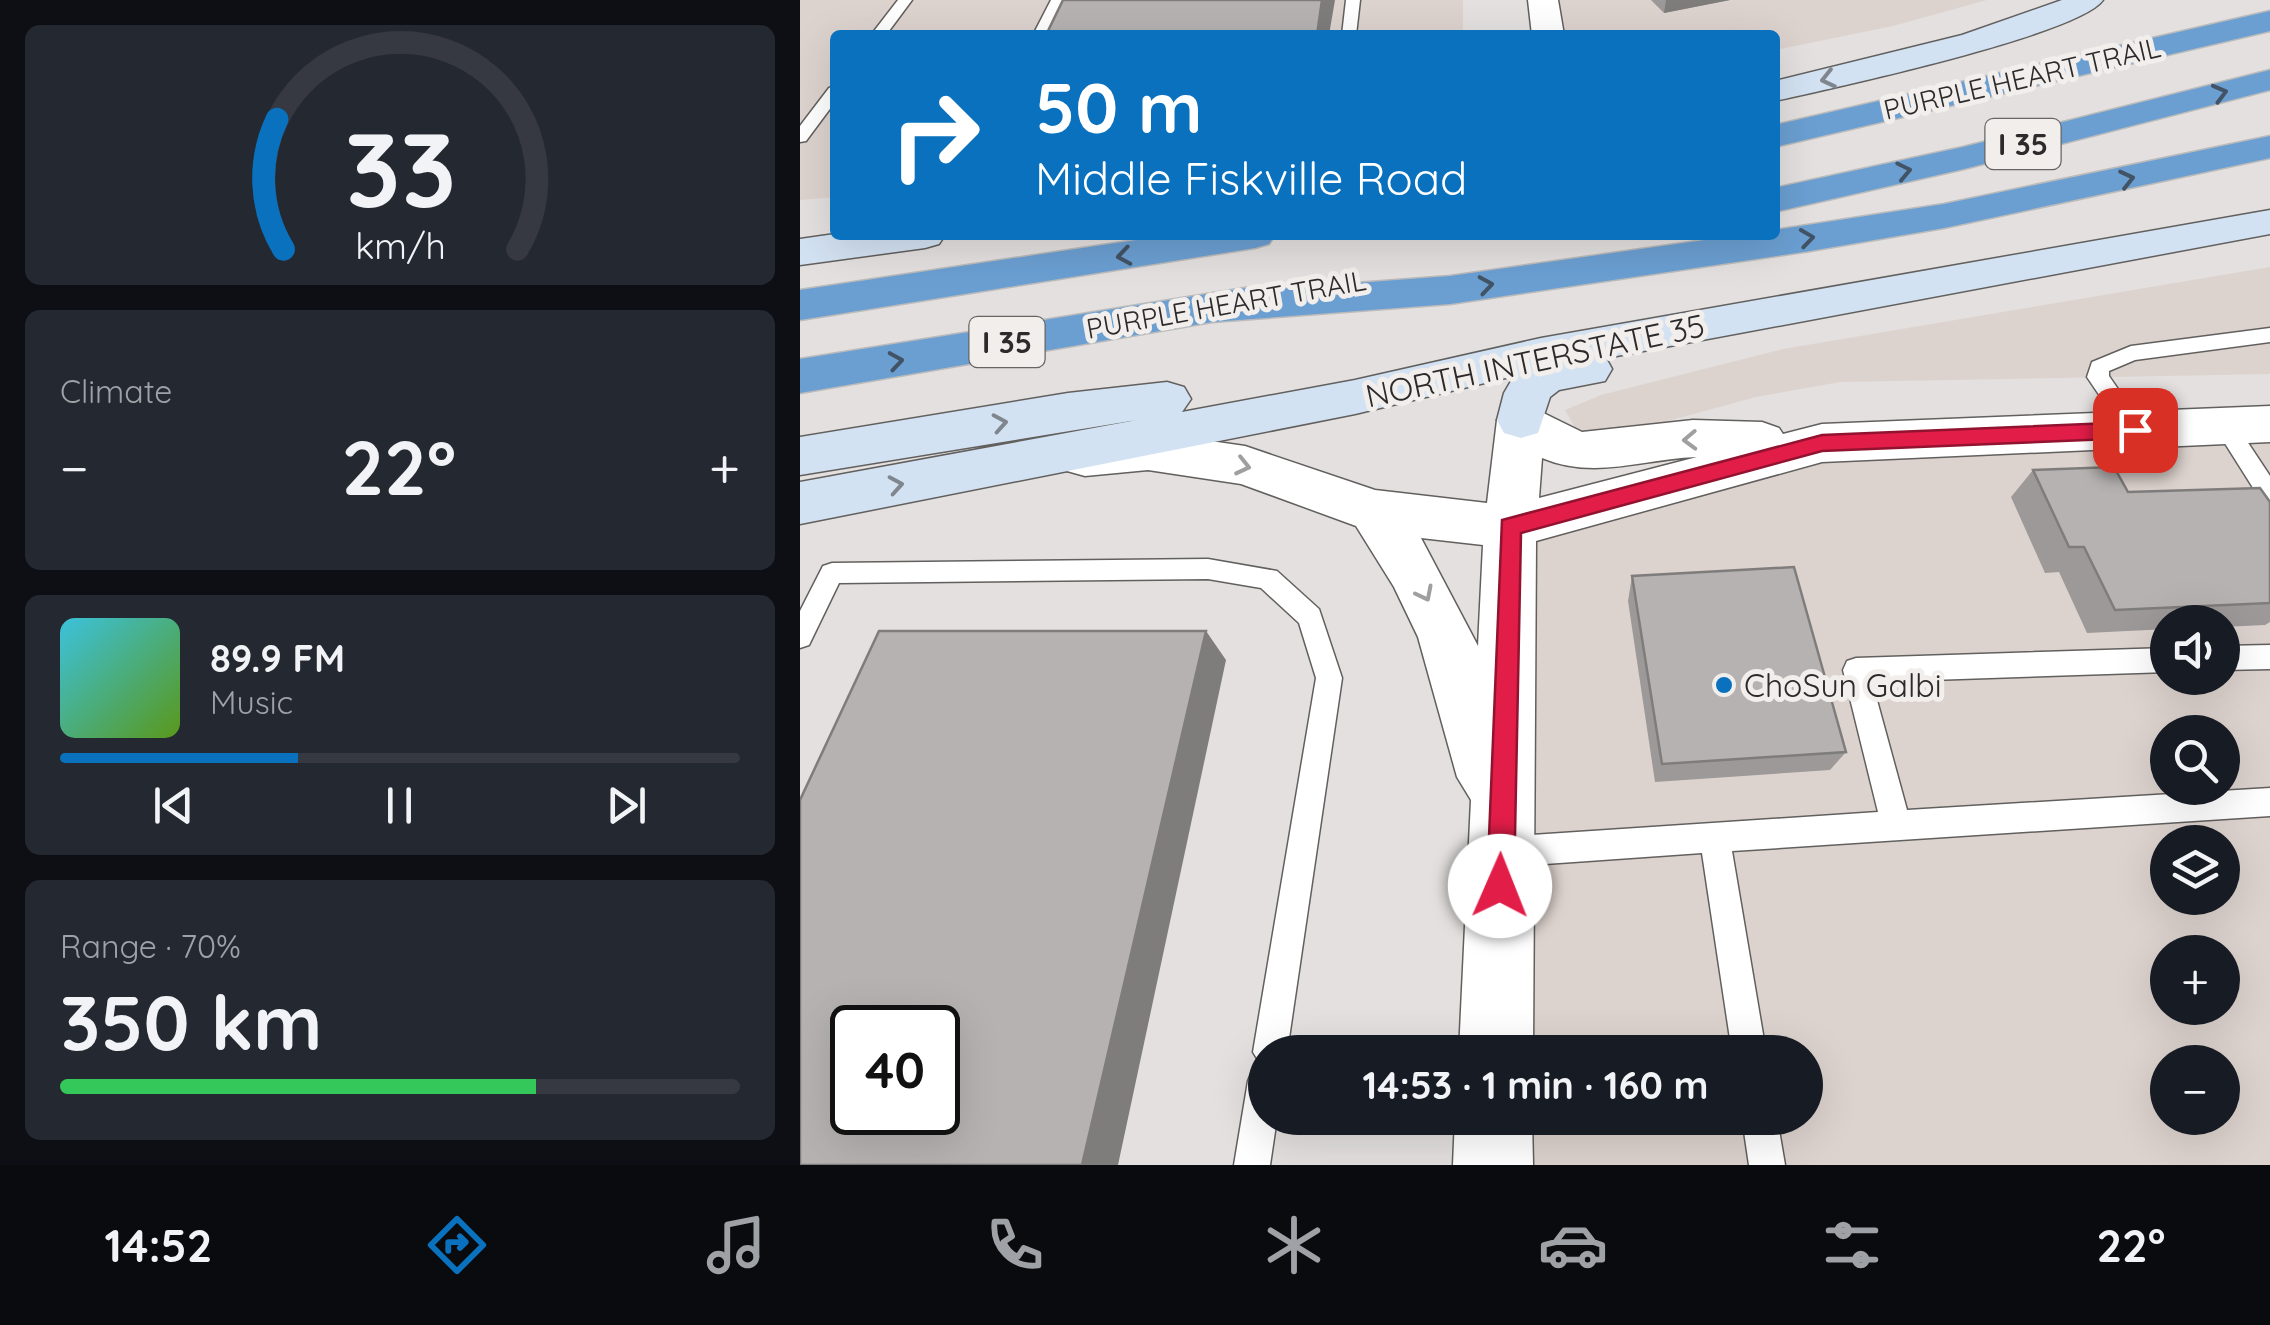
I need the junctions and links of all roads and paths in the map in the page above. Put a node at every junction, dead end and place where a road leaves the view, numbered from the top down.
1 (905, 0) edge
2 (1058, 0) edge
3 (1353, 0) edge
4 (1543, 0) edge
5 (2058, 0) edge
6 (2088, 0) edge
7 (2270, 21) edge
8 (882, 30) edge
9 (1043, 30) edge
10 (1350, 30) edge
11 (1547, 30) edge
12 (1780, 60) edge
13 (2270, 80) edge
14 (1780, 89) edge
15 (830, 97) edge
16 (1780, 135) edge
17 (800, 136) edge
18 (2257, 150) edge
19 (1780, 199) edge
20 (830, 221) edge
21 (2270, 222) edge
22 (800, 224) edge
23 (888, 240) edge
24 (1223, 240) edge
25 (1566, 240) edge
26 (2270, 244) edge
27 (800, 252) edge
28 (800, 306) edge
29 (1214, 308) junction
30 (2270, 335) edge
31 (1542, 354) junction
32 (800, 376) edge
33 (1521, 420) junction
34 (2248, 425) edge
35 (2135, 430) junction
36 (1822, 443) junction
37 (800, 456) edge
38 (1008, 464) junction
39 (2270, 496) edge
40 (800, 502) edge
41 (1374, 510) junction
42 (1510, 527) junction
43 (800, 637) edge
44 (2270, 657) edge
45 (2240, 658) edge
46 (2150, 661) edge
47 (2270, 802) edge
48 (1896, 826) junction
49 (1502, 837) junction
50 (1715, 838) junction
51 (1273, 1035) edge
52 (1496, 1035) edge
53 (1746, 1035) edge
54 (1257, 1135) edge
55 (1493, 1135) edge
56 (1763, 1135) edge
57 (1252, 1165) edge
58 (1492, 1165) edge
59 (1767, 1165) edge

1 - 8 lane
2 - 9 lane
3 - 10 lane
4 - 11 street
5 - 12 main road
6 -> 14 main road
7 - 16 highway, PURPLE HEART TRAIL / I 35
19 -> 13 highway, PURPLE HEART TRAIL / I 35
15 - 17 lane
29 -> 18 highway
20 - 22 main road
21 - 31 main road, NORTH INTERSTATE 35
23 - 27 main road
24 -> 28 highway, PURPLE HEART TRAIL / I 35
25 - 29 highway, PURPLE HEART TRAIL / I 35
26 - 33 main road
32 -> 29 highway, PURPLE HEART TRAIL / I 35
30 - 35 lane
37 -> 31 main road
31 - 38 main road, NORTH INTERSTATE 35
36 -> 33 street
33 - 42 street
34 - 35 street
34 - 39 lane
35 - 36 street
36 - 42 street
40 -> 38 main road, NORTH INTERSTATE 35
38 -> 41 street
41 - 42 street
41 -> 49 street
42 - 49 street
43 - 51 lane
44 - 45 lane
46 - 48 lane
47 - 48 lane
48 - 50 lane
49 - 50 lane
49 - 52 street
50 - 53 lane
54 - 57 lane
55 - 58 street
56 - 59 lane

